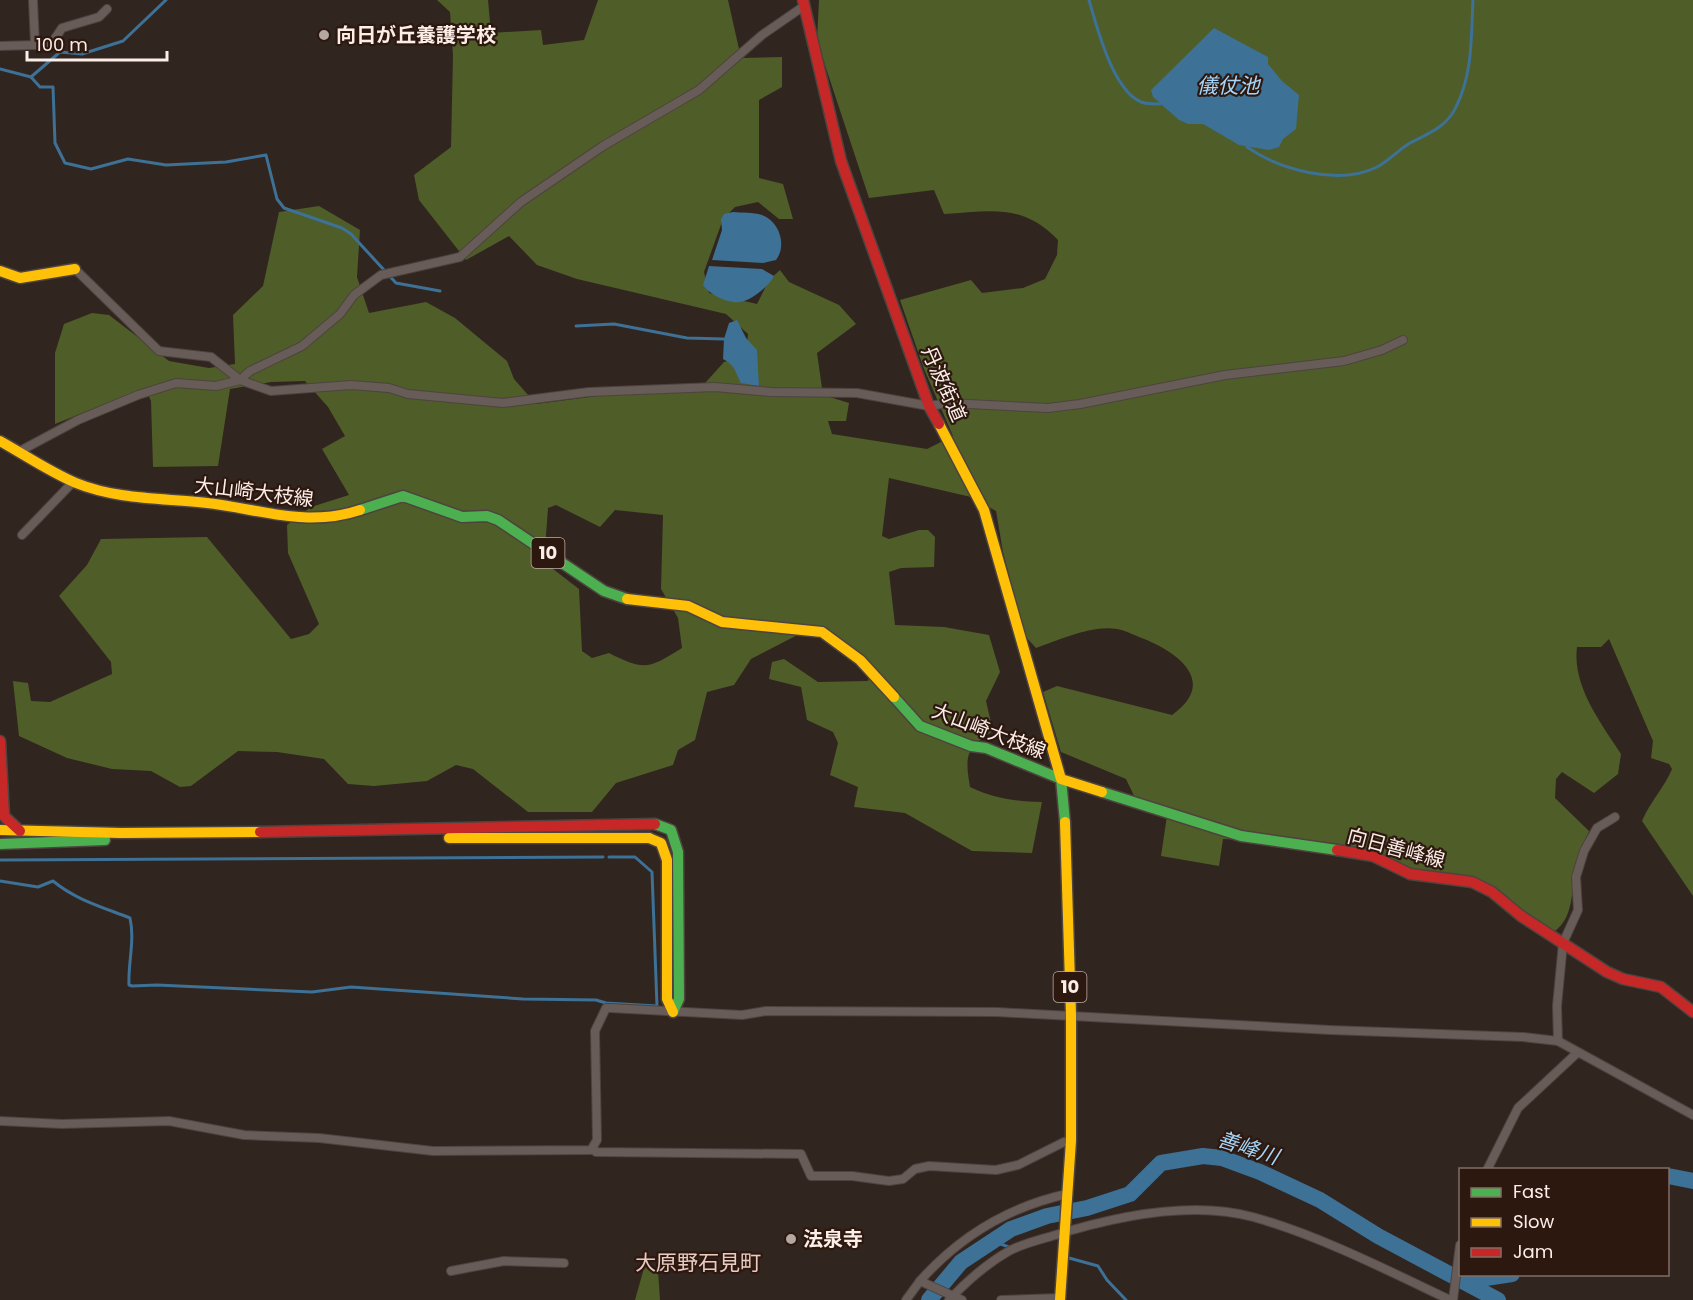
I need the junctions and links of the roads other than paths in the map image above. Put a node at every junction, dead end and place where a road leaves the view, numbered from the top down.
1 (33, 0) edge
2 (804, 3) edge
3 (108, 9) dead end
4 (35, 45) junction
5 (0, 46) edge
6 (75, 269) joint
7 (0, 271) edge
8 (1403, 340) dead end
9 (240, 380) junction
10 (929, 406) junction
11 (0, 441) edge
12 (20, 452) junction
13 (73, 482) junction
14 (22, 535) dead end
15 (0, 741) edge
16 (1061, 778) junction
17 (1616, 817) dead end
18 (0, 830) edge
19 (20, 831) junction
20 (0, 844) edge
21 (1563, 943) junction
22 (673, 1012) junction
23 (1693, 1012) edge
24 (1071, 1015) junction
25 (1558, 1041) junction
26 (1577, 1053) junction
27 (1693, 1115) edge
28 (0, 1121) edge
29 (1071, 1141) junction
30 (593, 1148) junction
31 (1488, 1168) edge
32 (1067, 1195) junction
33 (1065, 1230) junction
34 (1459, 1253) edge
35 (564, 1263) dead end
36 (451, 1271) dead end
37 (922, 1282) junction
38 (951, 1297) edge
39 (1060, 1299) edge
40 (1452, 1299) edge
41 (906, 1300) edge
42 (962, 1300) edge
43 (1001, 1300) edge

1 - 4 street
2 - 9 street
2 - 10 main road, 丹波街道
3 - 4 street
4 - 5 street
6 - 7 main road
6 - 9 street
8 - 10 street
9 - 10 street
9 - 12 street
10 - 16 main road, 丹波街道
11 - 12 main road, 大山崎大枝線 / 10
12 - 13 main road, 大山崎大枝線 / 10
13 - 14 street
13 - 16 main road, 大山崎大枝線 / 10
15 - 19 main road
16 - 21 main road, 向日善峰線
16 - 24 main road, 大山崎大枝線 / 10
17 - 21 street
18 - 19 main road
19 - 22 main road
20 - 22 main road
21 - 23 main road, 向日善峰線
21 - 25 street
22 - 24 street
22 - 30 street
24 - 25 street
24 - 29 main road, 大山崎大枝線 / 10
25 - 26 street
26 - 27 street
26 - 31 street
28 - 30 street
29 - 30 street
29 - 32 main road, 大山崎大枝線 / 10
32 - 33 main road, 大山崎大枝線 / 10
32 - 37 street
33 - 38 street
33 - 39 main road, 大山崎大枝線 / 10
33 - 40 street
34 - 40 street
35 - 36 street
37 - 38 street
37 - 41 street
38 - 42 street
39 - 43 street

